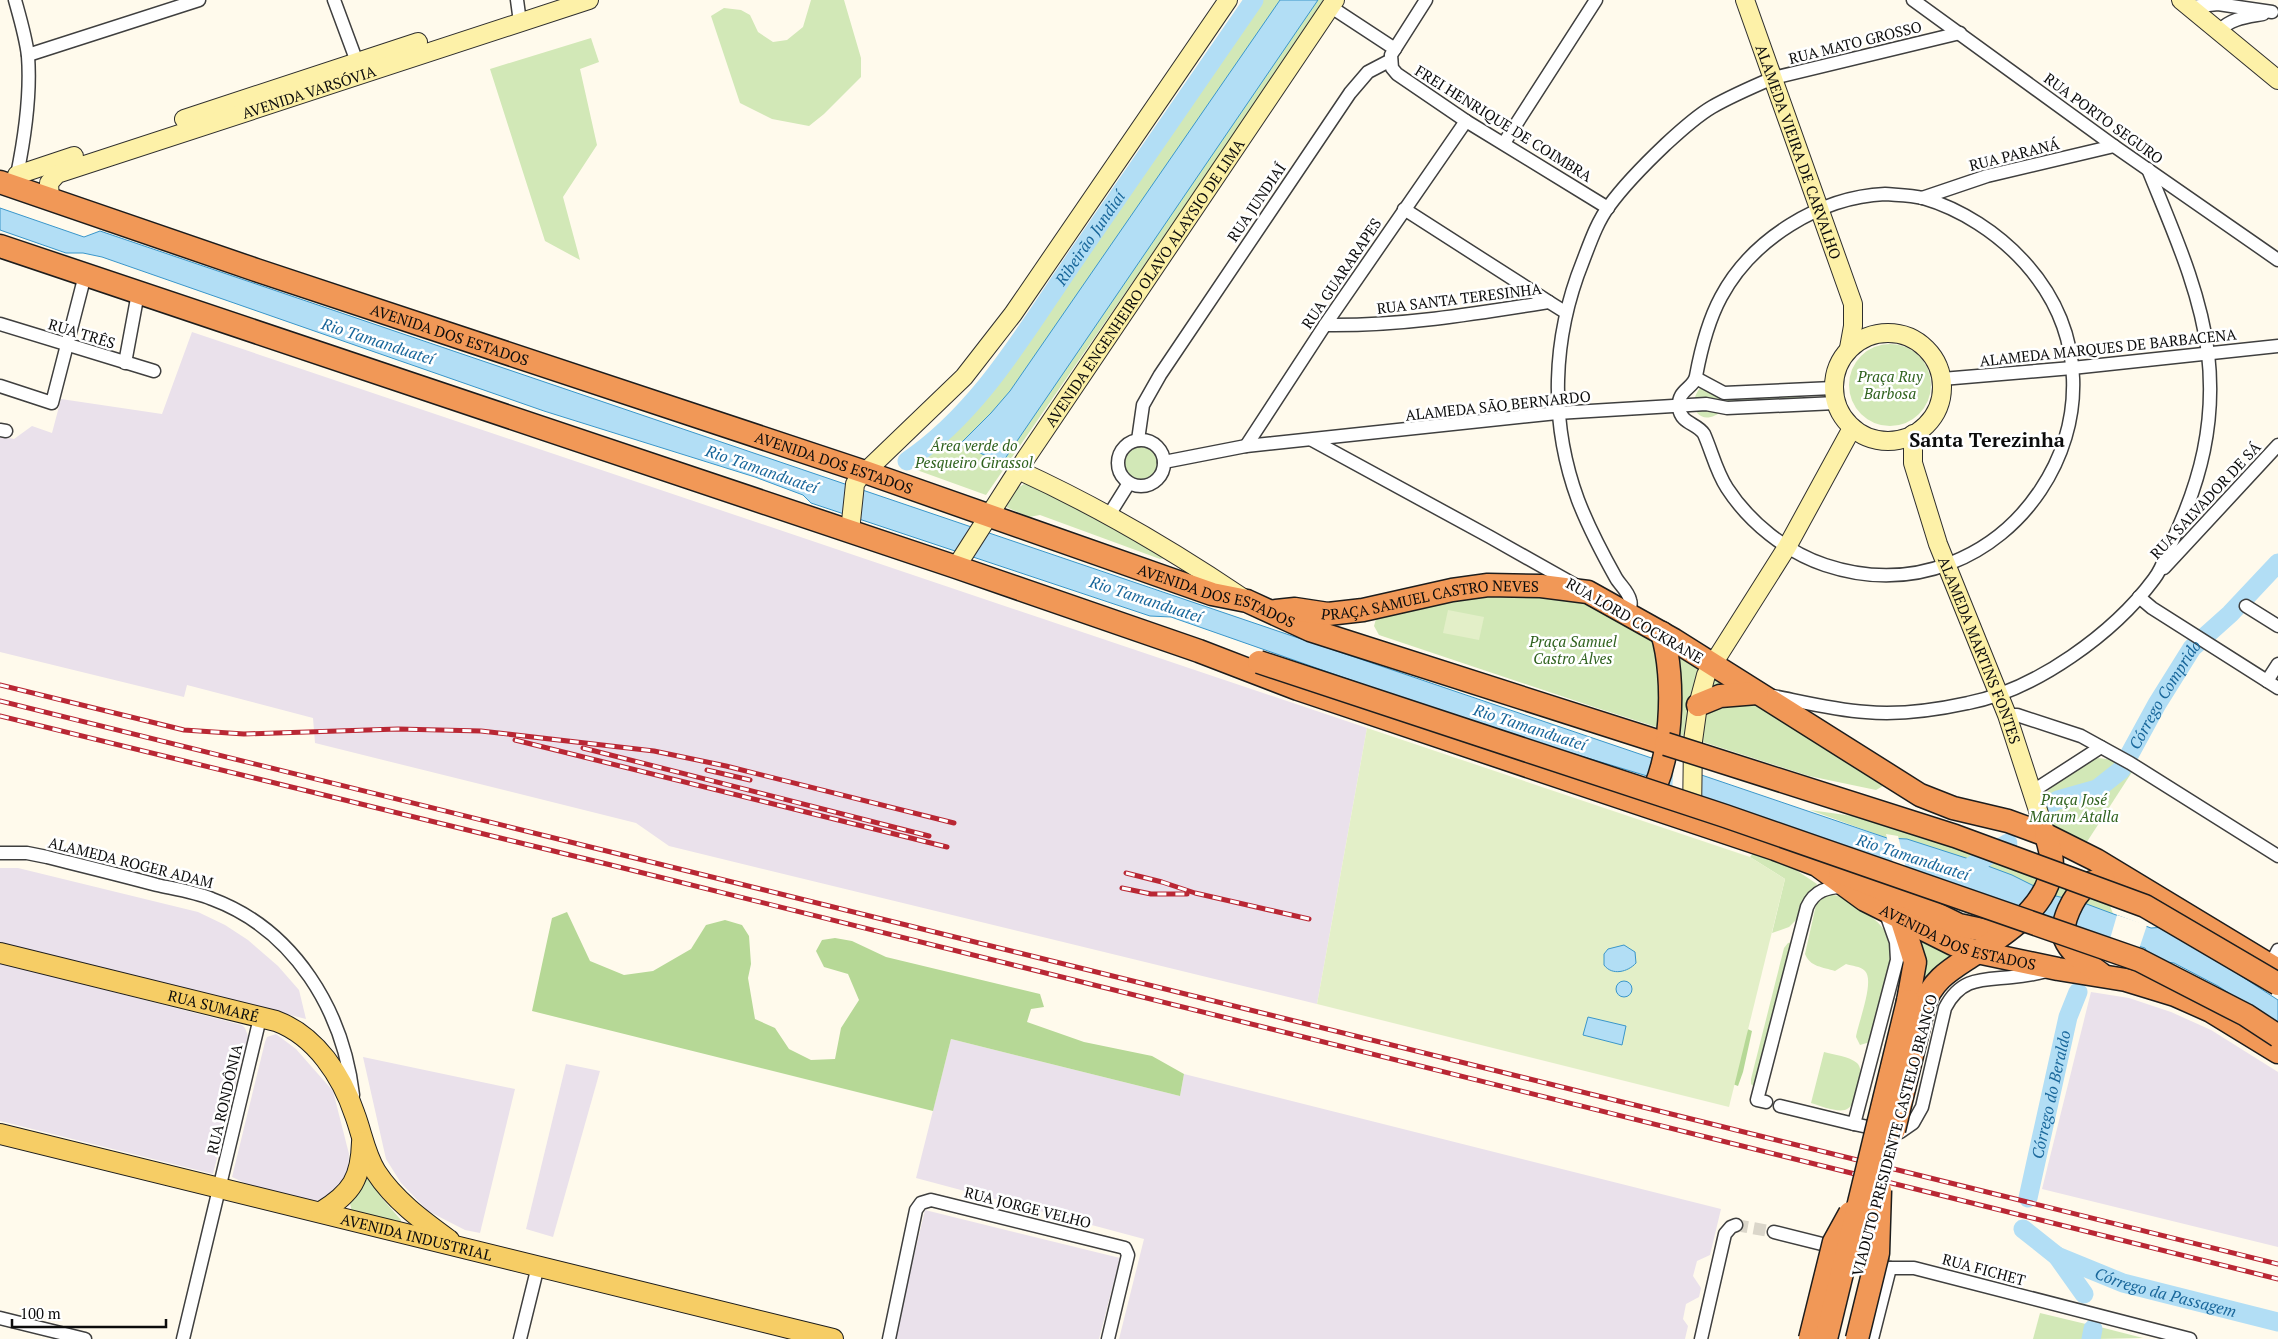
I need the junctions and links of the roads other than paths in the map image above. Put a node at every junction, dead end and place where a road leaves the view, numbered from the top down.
1 (15, 0) edge
2 (199, 0) edge
3 (334, 0) edge
4 (550, 0) edge
5 (588, 0) edge
6 (1228, 0) edge
7 (1426, 0) edge
8 (1596, 0) edge
9 (1745, 0) edge
10 (1913, 0) edge
11 (2186, 3) edge
12 (1333, 4) edge
13 (519, 11) edge
14 (2275, 12) edge
15 (2219, 31) junction
16 (1960, 33) junction
17 (28, 55) junction
18 (1392, 55) junction
19 (364, 66) junction
20 (1773, 78) junction
21 (2278, 80) edge
22 (1466, 120) junction
23 (1504, 143) junction
24 (2114, 146) junction
25 (2148, 170) junction
26 (10, 181) edge
27 (1922, 198) junction
28 (50, 200) junction
29 (1608, 208) junction
30 (1404, 209) junction
31 (1820, 209) junction
32 (0, 246) edge
33 (2278, 260) edge
34 (85, 275) junction
35 (138, 293) junction
36 (1549, 302) junction
37 (1853, 304) junction
38 (1565, 312) junction
39 (0, 324) edge
40 (1325, 325) junction
41 (1884, 332) junction
42 (68, 346) junction
43 (2278, 346) edge
44 (1849, 348) junction
45 (2208, 353) junction
46 (125, 363) junction
47 (2072, 368) junction
48 (154, 371) dead end
49 (1696, 378) junction
50 (1942, 379) junction
51 (0, 386) edge
52 (1834, 395) junction
53 (1679, 406) junction
54 (1558, 413) junction
55 (1852, 428) junction
56 (1913, 434) junction
57 (1138, 440) junction
58 (1312, 440) junction
59 (1885, 441) junction
60 (2278, 445) edge
61 (1246, 446) junction
62 (1164, 462) junction
63 (1912, 463) junction
64 (1018, 470) junction
65 (860, 478) junction
66 (1129, 483) junction
67 (1108, 515) junction
68 (986, 521) junction
69 (851, 524) junction
70 (1787, 547) junction
71 (959, 562) junction
72 (1946, 564) junction
73 (2156, 577) junction
74 (1588, 592) junction
75 (2139, 596) junction
76 (1247, 601) junction
77 (2246, 606) dead end
78 (1272, 611) junction
79 (1627, 614) junction
80 (2278, 626) edge
81 (1662, 634) junction
82 (1199, 651) junction
83 (1711, 664) junction
84 (2278, 664) edge
85 (2273, 684) edge
86 (1757, 693) junction
87 (1999, 694) junction
88 (1698, 706) junction
89 (2007, 715) junction
90 (2100, 747) junction
91 (2033, 790) junction
92 (1650, 797) junction
93 (1953, 808) joint
94 (2008, 821) junction
95 (1692, 822) junction
96 (2046, 835) junction
97 (0, 852) edge
98 (2278, 856) edge
99 (1817, 865) junction
100 (2051, 866) junction
101 (2130, 880) junction
102 (1846, 886) junction
103 (1893, 915) junction
104 (2001, 934) junction
105 (1977, 952) junction
106 (0, 953) edge
107 (2276, 967) edge
108 (2058, 969) junction
109 (2104, 976) junction
110 (1916, 1004) junction
111 (260, 1018) junction
112 (340, 1034) junction
113 (2278, 1036) edge
114 (2278, 1052) edge
115 (328, 1062) junction
116 (1766, 1102) dead end
117 (1780, 1106) dead end
118 (356, 1116) junction
119 (1854, 1124) junction
120 (0, 1134) edge
121 (362, 1142) junction
122 (220, 1188) junction
123 (1872, 1188) junction
124 (321, 1212) junction
125 (1736, 1225) dead end
126 (1774, 1232) tunnel mouth
127 (457, 1246) junction
128 (538, 1266) junction
129 (1890, 1268) junction
130 (0, 1318) edge
131 (85, 1339) edge
132 (183, 1339) edge
133 (520, 1339) edge
134 (833, 1339) edge
135 (889, 1339) edge
136 (1108, 1339) edge
137 (1701, 1339) edge
138 (1810, 1339) edge
139 (1826, 1339) edge
140 (1841, 1339) edge
141 (1857, 1339) edge
142 (1872, 1339) edge
143 (2190, 1339) edge

1 - 17 street
2 - 17 street
3 - 19 street
4 - 13 main road, AVENIDA VARSÓVIA
5 - 13 main road, AVENIDA VARSÓVIA
6 - 65 main road
7 - 18 street, RUA JUNDIAÍ
8 - 23 street
9 - 20 main road, ALAMEDA VIEIRA DE CARVALHO
10 - 16 street, RUA PORTO SEGURO
11 - 14 street
11 - 15 main road
12 - 18 street, FREI HENRIQUE DE COIMBRA
12 - 64 main road, AVENIDA ENGENHEIRO OLAVO ALAYSIO DE LIMA
13 - 19 main road, AVENIDA VARSÓVIA
14 - 15 street
15 - 21 main road
16 - 20 street, RUA MATO GROSSO
16 - 24 street, RUA PORTO SEGURO
17 - 26 street
18 - 22 street, FREI HENRIQUE DE COIMBRA
18 - 57 street, RUA JUNDIAÍ
19 - 26 main road, AVENIDA VARSÓVIA
19 - 28 main road, AVENIDA VARSÓVIA
20 - 29 street, RUA MATO GROSSO
20 - 31 main road, ALAMEDA VIEIRA DE CARVALHO
22 - 23 street, FREI HENRIQUE DE COIMBRA
22 - 30 street, RUA GUARARAPES
23 - 29 street, FREI HENRIQUE DE COIMBRA
24 - 25 street, RUA PORTO SEGURO
24 - 27 street, RUA PARANÁ
25 - 33 street, RUA PORTO SEGURO
25 - 45 street
26 - 28 highway, AVENIDA DOS ESTADOS
27 - 31 street
27 - 47 street
28 - 65 highway, AVENIDA DOS ESTADOS
29 - 38 street, RUA MATO GROSSO
30 - 36 street
30 - 40 street, RUA GUARARAPES
31 - 37 main road, ALAMEDA VIEIRA DE CARVALHO
31 - 49 street
32 - 34 highway, AVENIDA DOS ESTADOS
34 - 35 highway, AVENIDA DOS ESTADOS
34 - 42 street
35 - 46 street
35 - 69 highway, AVENIDA DOS ESTADOS
36 - 38 street, RUA SANTA TERESINHA
36 - 40 street, RUA SANTA TERESINHA
37 - 41 main road, ALAMEDA VIEIRA DE CARVALHO
37 - 44 main road, ALAMEDA VIEIRA DE CARVALHO
38 - 54 street, RUA MATO GROSSO
39 - 42 street, RUA TRÊS
40 - 61 street, RUA GUARARAPES
41 - 44 main road
41 - 50 main road
42 - 46 street, RUA TRÊS
42 - 51 street
43 - 45 street, ALAMEDA MARQUES DE BARBACENA
44 - 52 main road
45 - 47 street, ALAMEDA MARQUES DE BARBACENA
45 - 73 street
46 - 48 street, RUA TRÊS
47 - 50 street, ALAMEDA MARQUES DE BARBACENA
47 - 72 street
49 - 52 street
49 - 53 street
50 - 56 main road
52 - 53 street, ALAMEDA SÃO BERNARDO
52 - 55 main road
53 - 54 street, ALAMEDA SÃO BERNARDO
53 - 70 street
54 - 58 street, ALAMEDA SÃO BERNARDO
54 - 79 street, RUA MATO GROSSO
55 - 59 main road
55 - 70 main road
56 - 59 main road
56 - 63 main road, ALAMEDA MARTINS FONTES
57 - 62 street
57 - 66 street
58 - 61 street, ALAMEDA SÃO BERNARDO
58 - 74 street, RUA LORD COCKRANE
59 - 63 main road, ALAMEDA MARTINS FONTES
60 - 73 street, RUA SALVADOR DE SÁ
61 - 62 street, ALAMEDA SÃO BERNARDO
62 - 66 street
63 - 72 main road, ALAMEDA MARTINS FONTES
64 - 67 main road
64 - 68 main road, AVENIDA ENGENHEIRO OLAVO ALAYSIO DE LIMA
65 - 68 highway, AVENIDA DOS ESTADOS
65 - 69 main road
66 - 67 street
67 - 76 main road
68 - 71 main road, AVENIDA ENGENHEIRO OLAVO ALAYSIO DE LIMA
68 - 76 highway, AVENIDA DOS ESTADOS
69 - 71 highway, AVENIDA DOS ESTADOS
70 - 72 street
70 - 83 main road
71 - 82 highway, AVENIDA DOS ESTADOS
72 - 87 main road, ALAMEDA MARTINS FONTES
73 - 75 street, RUA SALVADOR DE SÁ
74 - 78 highway, PRAÇA SAMUEL CASTRO NEVES
74 - 79 highway, RUA LORD COCKRANE
75 - 85 street
75 - 87 street, RUA SALVADOR DE SÁ
76 - 78 highway, AVENIDA DOS ESTADOS
77 - 80 street
78 - 107 highway, AVENIDA DOS ESTADOS, bridge
79 - 81 highway, RUA LORD COCKRANE
81 - 83 highway, RUA LORD COCKRANE
81 - 92 highway
82 - 92 highway, AVENIDA DOS ESTADOS
82 - 113 highway, AVENIDA DOS ESTADOS, bridge
83 - 86 highway, RUA LORD COCKRANE
83 - 88 main road
84 - 85 street
86 - 87 street, RUA SALVADOR DE SÁ
86 - 88 highway
86 - 93 highway, RUA LORD COCKRANE
87 - 89 main road, ALAMEDA MARTINS FONTES
88 - 95 main road
89 - 90 street
89 - 91 main road, ALAMEDA MARTINS FONTES
90 - 91 street
90 - 98 street
91 - 96 main road, ALAMEDA MARTINS FONTES
92 - 95 highway, AVENIDA DOS ESTADOS
93 - 94 highway, AVENIDA DOS ESTADOS
94 - 96 highway, AVENIDA DOS ESTADOS
94 - 100 highway
95 - 99 highway, AVENIDA DOS ESTADOS
96 - 100 highway
96 - 101 highway, AVENIDA DOS ESTADOS
97 - 112 street, ALAMEDA ROGER ADAM
99 - 102 highway, AVENIDA DOS ESTADOS
99 - 104 highway
100 - 104 highway, VIADUTO PRESIDENTE CASTELO BRANCO
101 - 107 highway, AVENIDA DOS ESTADOS
101 - 109 highway
102 - 103 highway, AVENIDA DOS ESTADOS
102 - 116 street
103 - 105 highway, AVENIDA DOS ESTADOS
103 - 110 highway
103 - 119 street
104 - 105 highway, VIADUTO PRESIDENTE CASTELO BRANCO
105 - 108 highway, AVENIDA DOS ESTADOS
105 - 110 highway, VIADUTO PRESIDENTE CASTELO BRANCO
106 - 111 main road, RUA SUMARÉ
108 - 109 highway, AVENIDA DOS ESTADOS
108 - 119 street
109 - 114 highway, AVENIDA DOS ESTADOS
110 - 123 highway, VIADUTO PRESIDENTE CASTELO BRANCO, bridge
111 - 115 main road, RUA SUMARÉ
111 - 122 street, RUA RONDÔNIA
112 - 115 street
112 - 118 street, ALAMEDA ROGER ADAM
115 - 118 main road, RUA SUMARÉ
117 - 119 street
118 - 121 main road, RUA SUMARÉ
120 - 122 main road, AVENIDA INDUSTRIAL
121 - 124 main road, RUA SUMARÉ
121 - 127 main road, RUA SUMARÉ
122 - 124 main road, AVENIDA INDUSTRIAL
122 - 132 street, RUA RONDÔNIA
123 - 138 highway, bridge
123 - 139 highway, VIADUTO PRESIDENTE CASTELO BRANCO, bridge
123 - 140 highway, VIADUTO PRESIDENTE CASTELO BRANCO, bridge
123 - 141 highway, bridge
124 - 127 main road, AVENIDA INDUSTRIAL
125 - 137 street
126 - 129 street
127 - 128 main road, AVENIDA INDUSTRIAL
128 - 133 street
128 - 134 main road, AVENIDA INDUSTRIAL
129 - 142 street
129 - 143 street, RUA FICHET
130 - 131 street
135 - 136 street, RUA JORGE VELHO

